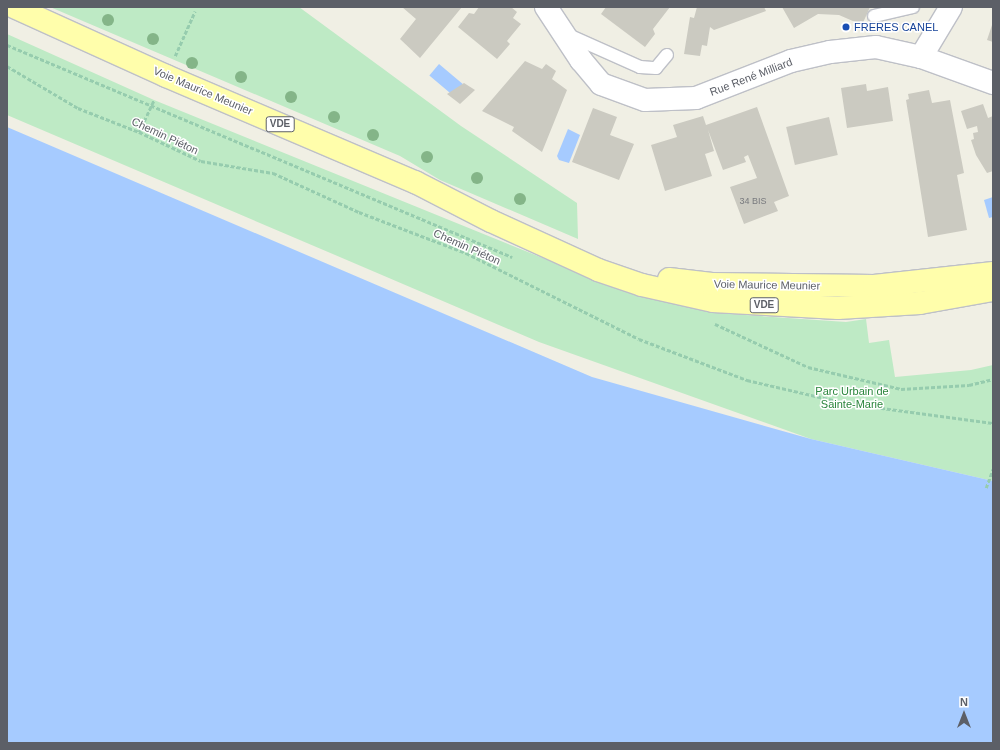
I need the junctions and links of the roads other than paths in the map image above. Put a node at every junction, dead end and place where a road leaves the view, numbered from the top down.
1 (14, 7) edge
2 (546, 7) edge
3 (913, 7) edge
4 (950, 7) edge
5 (874, 16) dead end
6 (564, 33) junction
7 (667, 55) dead end
8 (921, 57) junction
9 (993, 83) edge
10 (545, 244) junction
11 (993, 273) edge
12 (919, 282) junction
13 (993, 290) edge
14 (838, 308) junction

1 - 10 main road, Voie Maurice Meunier / VDE
2 - 6 street, Rue René Milliard
3 - 5 lane
4 - 8 street
6 - 7 lane
6 - 8 street, Rue René Milliard
8 - 9 street, Rue René Milliard
10 - 12 main road, Voie Maurice Meunier / VDE
10 - 14 main road, Voie Maurice Meunier / VDE
11 - 12 main road, Voie Maurice Meunier / VDE
12 - 14 lane
13 - 14 main road, Voie Maurice Meunier / VDE

